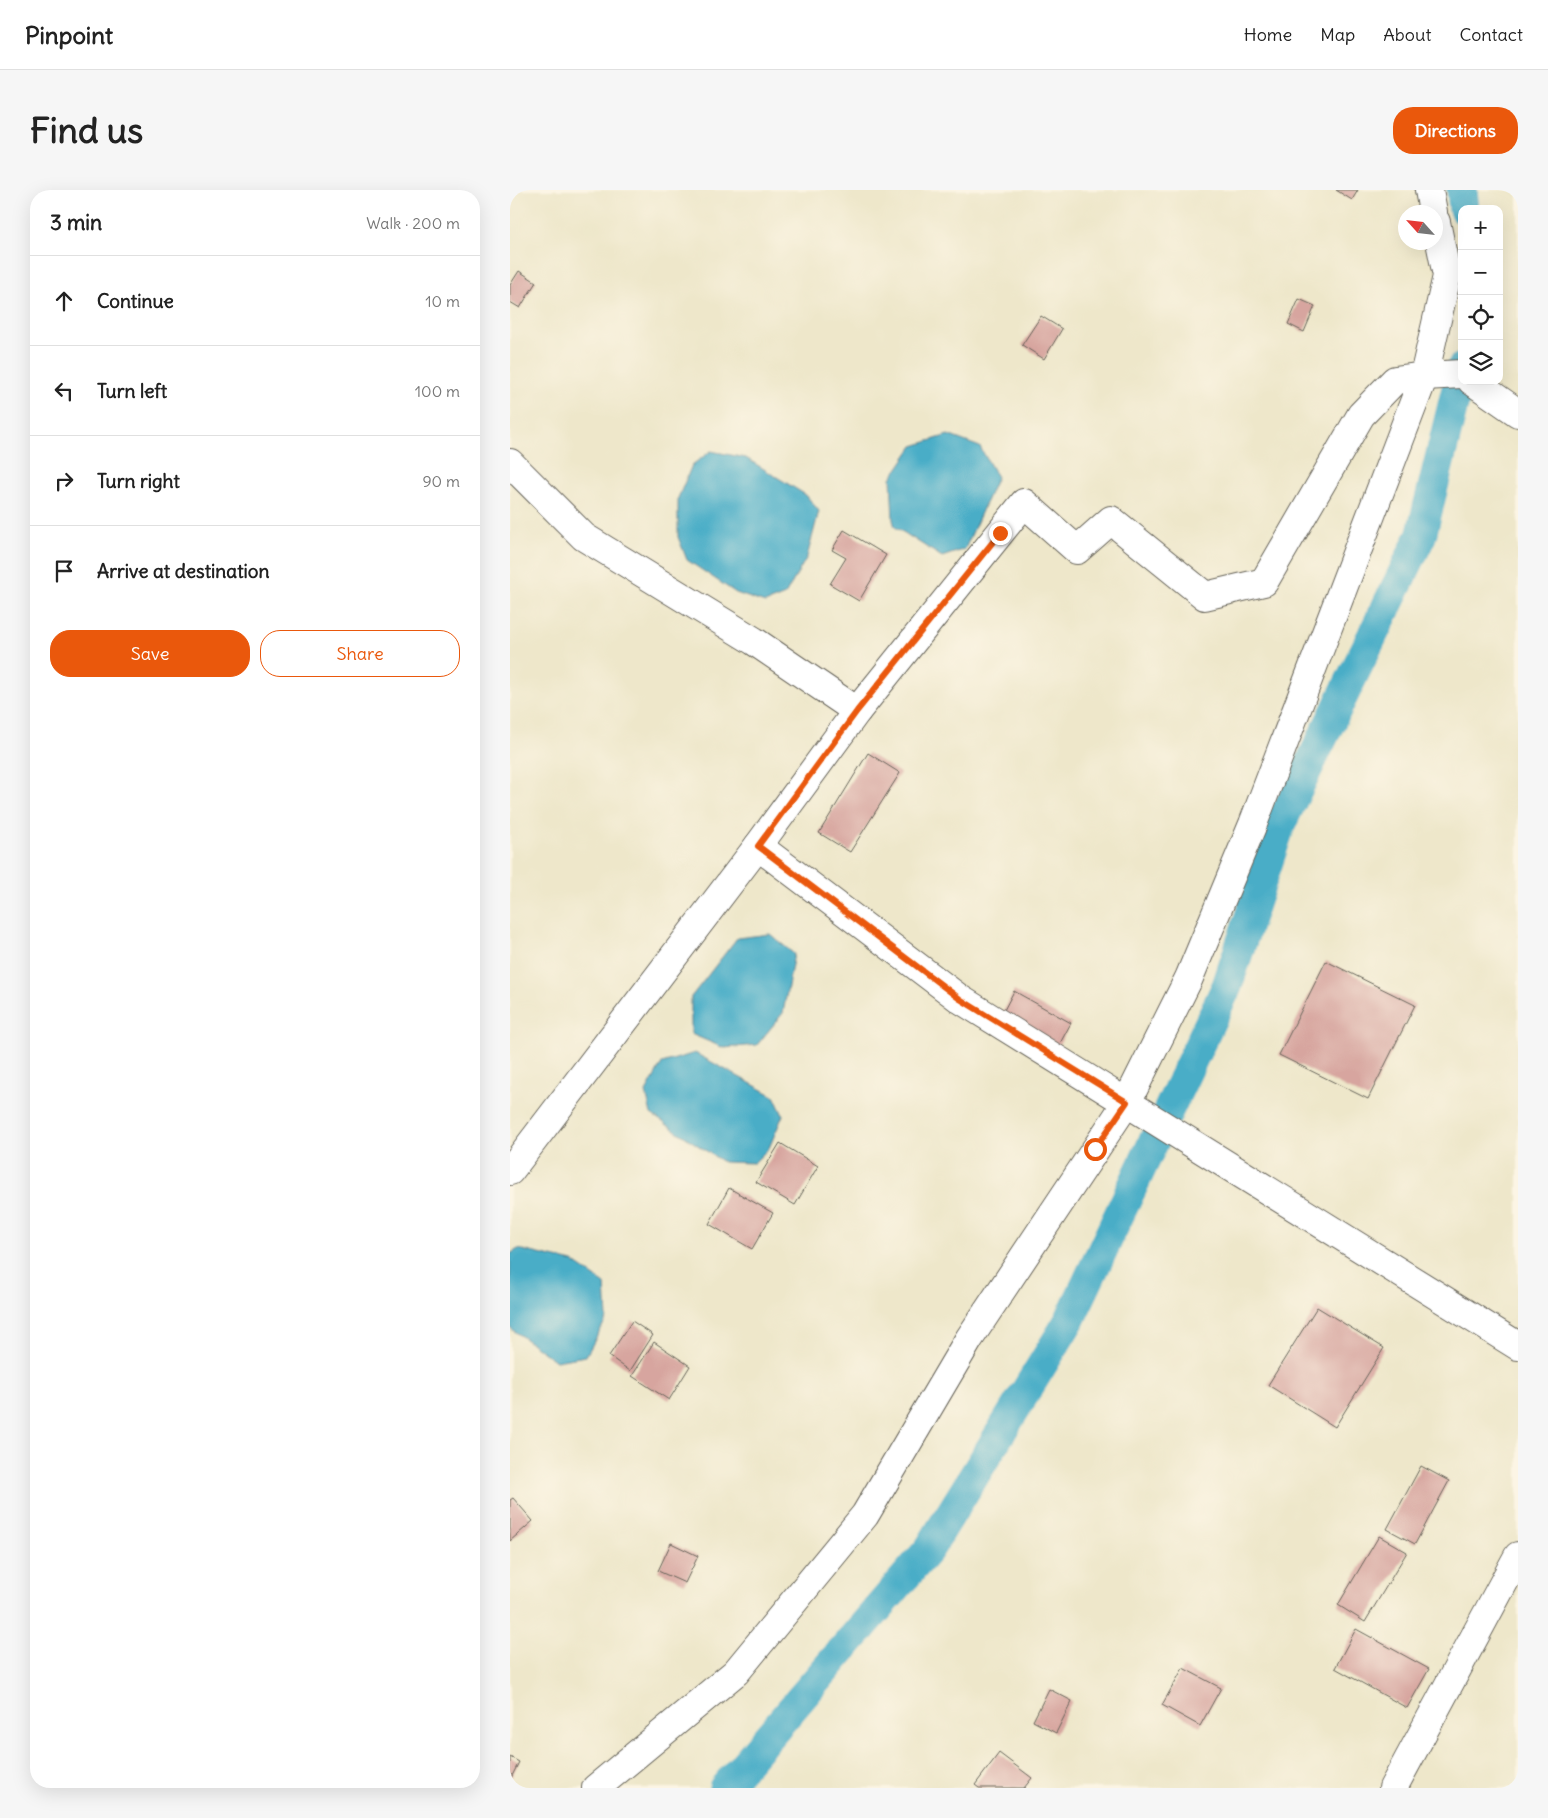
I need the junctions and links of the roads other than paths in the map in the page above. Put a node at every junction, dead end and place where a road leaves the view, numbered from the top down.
1 (1429, 190) edge
2 (1432, 205) edge
3 (1442, 250) edge
4 (1458, 374) edge
5 (1424, 376) junction
6 (1478, 385) edge
7 (1518, 413) edge
8 (510, 462) edge
9 (857, 711) junction
10 (758, 846) junction
11 (1127, 1102) junction
12 (510, 1171) edge
13 (1518, 1346) edge
14 (1518, 1556) edge
15 (596, 1788) edge
16 (1392, 1788) edge

1 - 2 street
3 - 5 street
4 - 5 street
5 - 9 street
5 - 11 street
6 - 7 street
8 - 9 street
9 - 10 street
10 - 11 street
10 - 12 street
11 - 13 street
11 - 15 street
14 - 16 street

